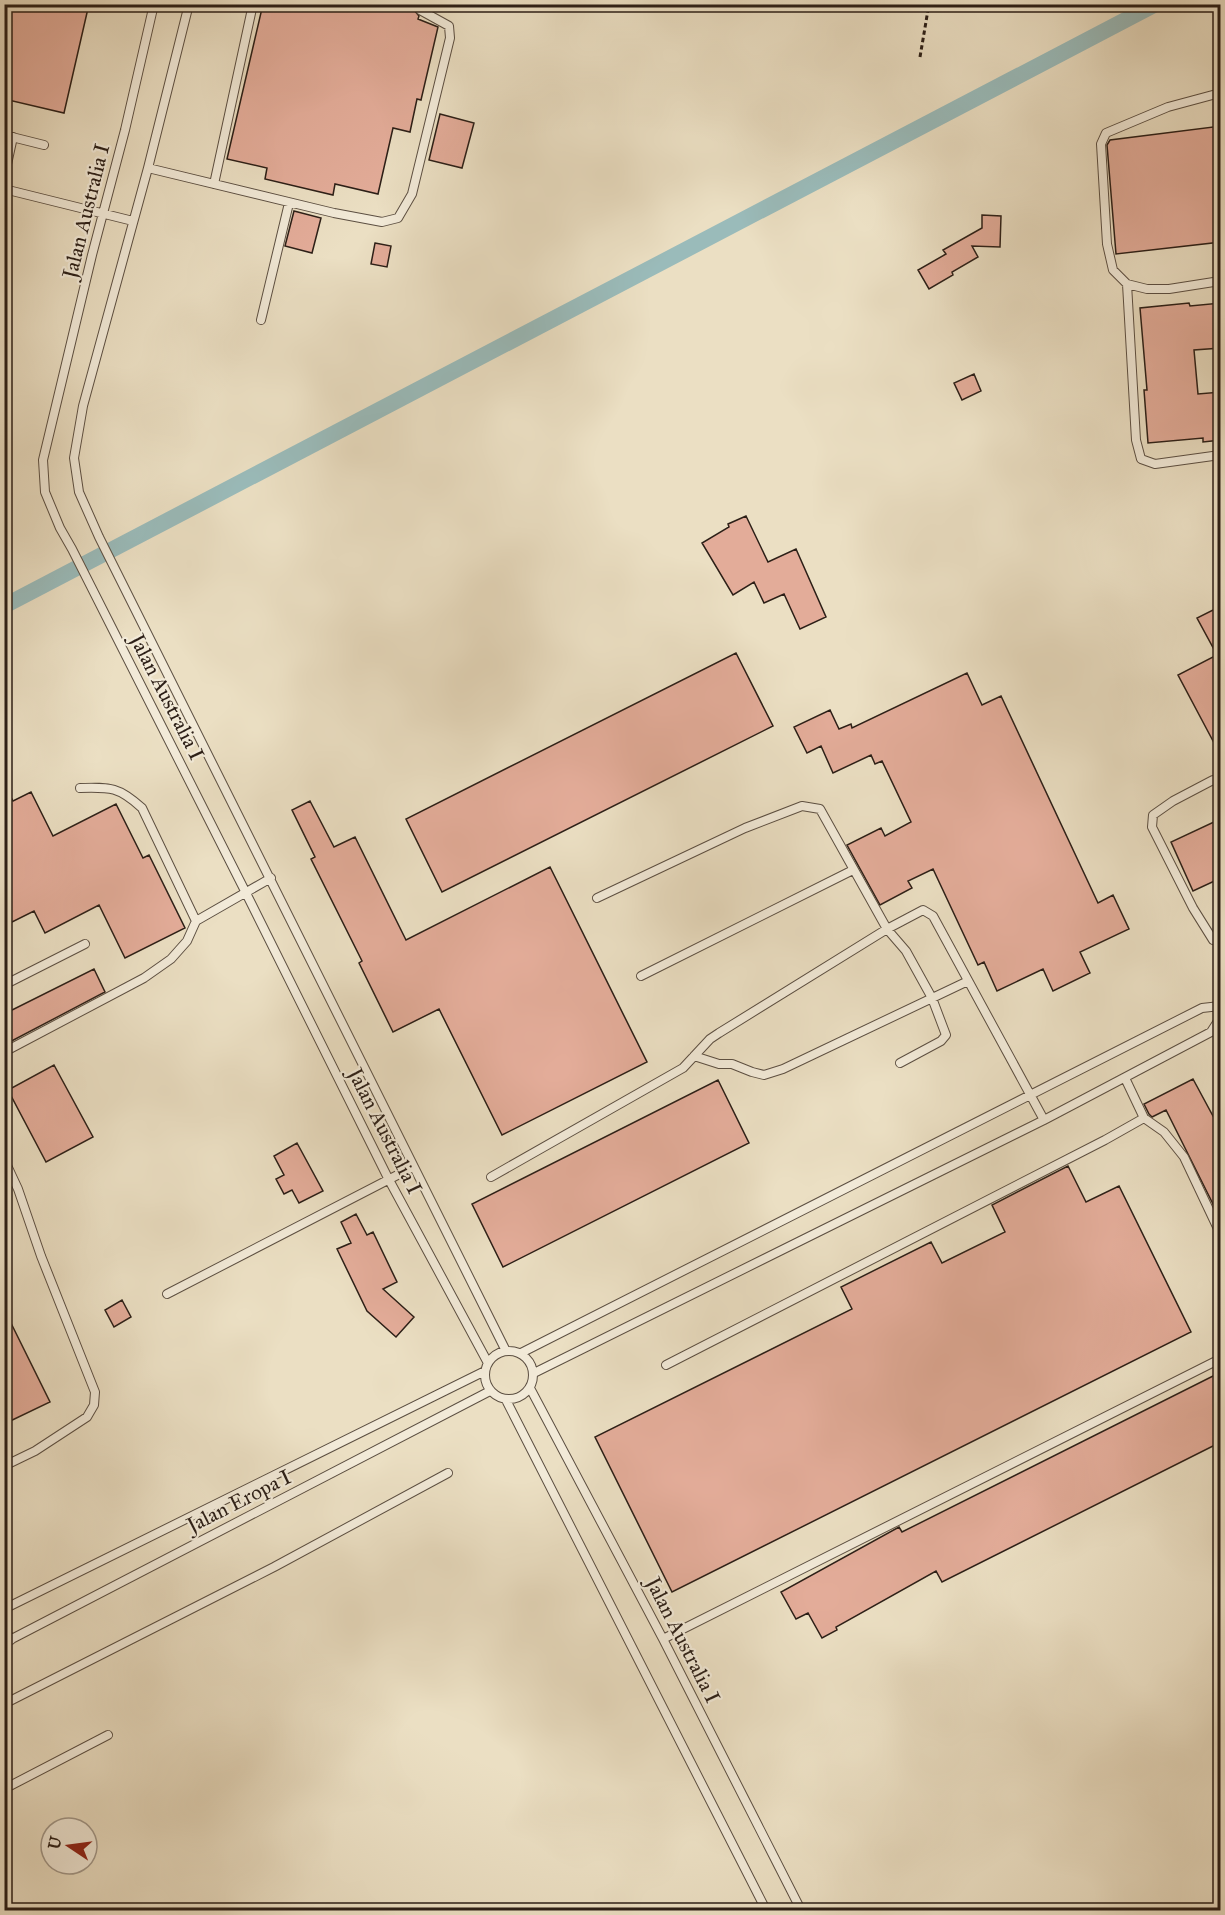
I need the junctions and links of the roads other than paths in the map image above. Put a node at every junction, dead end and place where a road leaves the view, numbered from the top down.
1 (154, 4) edge
2 (189, 4) edge
3 (253, 4) edge
4 (420, 10) dead end
5 (1221, 93) edge
6 (9, 136) edge
7 (44, 145) dead end
8 (148, 168) junction
9 (4, 178) edge
10 (214, 184) junction
11 (4, 189) edge
12 (289, 203) junction
13 (103, 212) junction
14 (133, 221) junction
15 (1221, 281) edge
16 (1127, 284) junction
17 (261, 320) dead end
18 (1221, 455) edge
19 (1221, 784) edge
20 (80, 788) dead end
21 (853, 870) junction
22 (271, 878) junction
23 (246, 892) junction
24 (597, 898) dead end
25 (196, 921) junction
26 (887, 929) junction
27 (1221, 943) edge
28 (85, 944) dead end
29 (641, 976) dead end
30 (968, 981) junction
31 (4, 985) edge
32 (932, 998) junction
33 (1221, 1006) edge
34 (1221, 1018) edge
35 (4, 1052) edge
36 (694, 1056) junction
37 (900, 1064) dead end
38 (1125, 1078) junction
39 (1030, 1097) junction
40 (1144, 1118) junction
41 (1044, 1120) junction
42 (4, 1159) edge
43 (412, 1167) junction
44 (490, 1177) dead end
45 (387, 1178) junction
46 (1221, 1233) edge
47 (167, 1294) dead end
48 (506, 1351) junction
49 (521, 1353) junction
50 (1221, 1359) edge
51 (666, 1365) dead end
52 (487, 1366) junction
53 (534, 1373) junction
54 (530, 1388) junction
55 (490, 1391) junction
56 (506, 1400) junction
57 (4, 1466) edge
58 (448, 1473) dead end
59 (4, 1609) edge
60 (4, 1628) edge
61 (663, 1639) junction
62 (8, 1641) edge
63 (4, 1704) edge
64 (108, 1735) dead end
65 (4, 1789) edge
66 (766, 1911) edge
67 (801, 1911) edge

1 - 13 lane, Jalan Australia I
2 - 8 lane, Jalan Australia I
3 - 10 lane
4 - 12 lane
5 - 16 lane
6 - 7 lane
6 - 9 lane
8 - 10 lane
8 - 14 lane, Jalan Australia I
10 - 12 lane
11 - 13 lane
12 - 17 lane
13 - 14 lane
13 - 23 lane, Jalan Australia I
14 - 22 lane, Jalan Australia I
15 - 16 lane
16 - 18 lane
19 - 27 lane
20 - 25 lane
21 - 24 lane
21 - 26 lane
21 - 29 lane
22 - 23 lane
22 - 43 lane, Jalan Australia I
23 - 25 lane
23 - 45 lane, Jalan Australia I
25 - 35 lane
26 - 30 lane
26 - 32 lane
26 - 36 lane
28 - 31 lane
30 - 32 lane
30 - 39 lane
32 - 36 lane
32 - 37 lane
33 - 39 lane
34 - 38 lane
36 - 44 lane
38 - 40 lane
38 - 41 lane
39 - 41 lane
39 - 49 lane
40 - 46 lane
40 - 51 lane
41 - 53 lane
42 - 57 lane
43 - 45 lane
43 - 48 lane, Jalan Australia I
45 - 47 lane
45 - 52 lane, Jalan Australia I
48 - 49 lane
48 - 52 lane
49 - 53 lane
50 - 61 lane
52 - 55 lane, Jalan Australia I
52 - 59 lane, Jalan Eropa I
53 - 54 lane
54 - 56 lane
54 - 61 lane, Jalan Australia I
55 - 56 lane
55 - 62 lane, Jalan Eropa I
56 - 66 lane
58 - 63 lane
60 - 62 lane
61 - 67 lane, Jalan Australia I
64 - 65 lane

